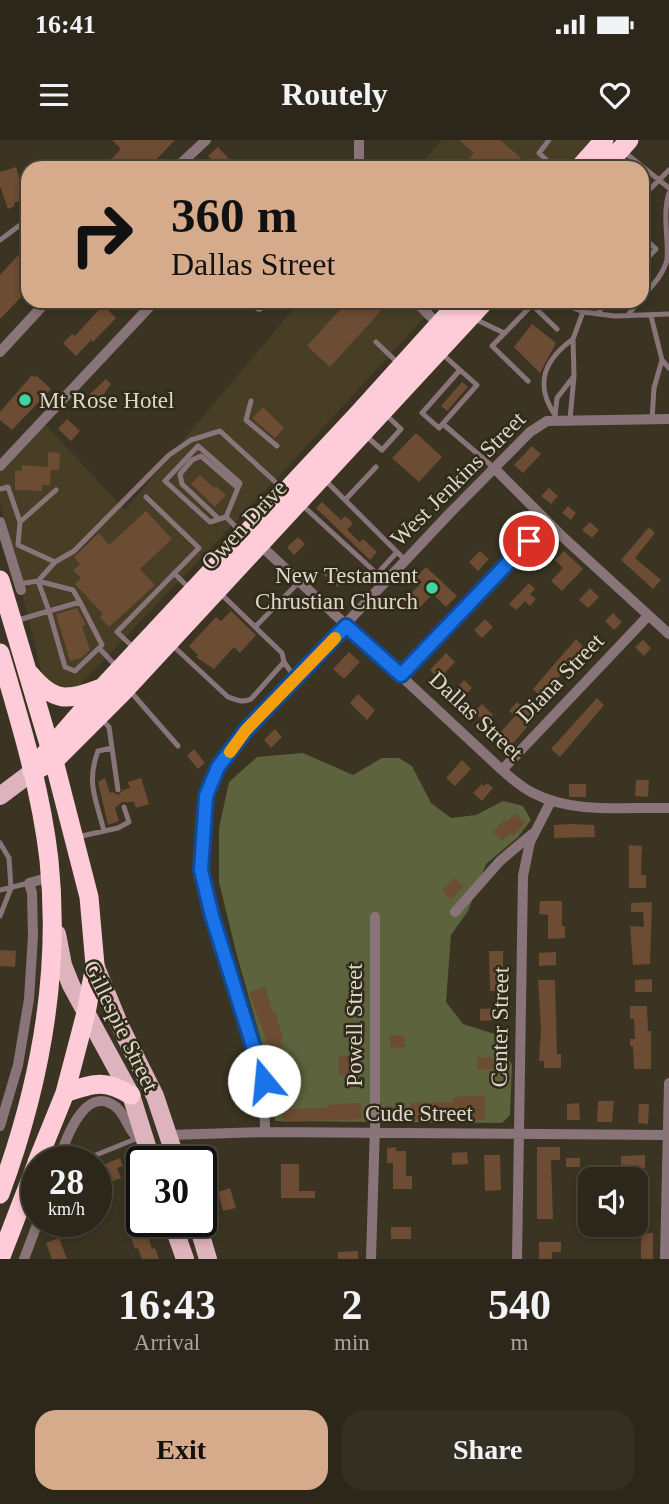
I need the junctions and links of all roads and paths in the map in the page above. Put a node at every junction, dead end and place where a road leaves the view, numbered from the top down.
1 (206, 140) edge
2 (550, 140) edge
3 (359, 142) dead end
4 (618, 143) edge
5 (184, 161) edge
6 (359, 161) edge
7 (548, 161) edge
8 (590, 161) edge
9 (608, 161) edge
10 (637, 161) edge
11 (669, 170) edge
12 (649, 172) edge
13 (659, 181) junction
14 (669, 188) edge
15 (649, 190) edge
16 (669, 193) edge
17 (21, 224) edge
18 (0, 240) edge
19 (649, 243) edge
20 (656, 250) junction
21 (667, 250) edge
22 (649, 257) edge
23 (649, 290) edge
24 (41, 308) edge
25 (148, 308) edge
26 (422, 308) edge
27 (461, 308) edge
28 (463, 308) edge
29 (463, 308) edge
30 (467, 308) edge
31 (527, 308) edge
32 (537, 308) edge
33 (574, 308) edge
34 (602, 308) edge
35 (633, 308) edge
36 (583, 312) junction
37 (597, 314) junction
38 (669, 314) edge
39 (627, 315) junction
40 (651, 316) junction
41 (439, 325) junction
42 (556, 329) dead end
43 (504, 333) junction
44 (573, 339) junction
45 (376, 342) dead end
46 (0, 352) edge
47 (440, 352) junction
48 (662, 360) junction
49 (401, 366) junction
50 (669, 368) edge
51 (460, 370) junction
52 (574, 376) junction
53 (528, 381) dead end
54 (251, 401) dead end
55 (385, 409) junction
56 (555, 418) junction
57 (652, 419) junction
58 (669, 419) edge
59 (570, 420) junction
60 (443, 424) junction
61 (337, 436) junction
62 (197, 438) junction
63 (198, 446) junction
64 (277, 446) dead end
65 (0, 466) edge
66 (376, 467) dead end
67 (494, 468) junction
68 (322, 477) junction
69 (238, 488) junction
70 (0, 489) edge
71 (56, 491) dead end
72 (292, 496) junction
73 (146, 497) dead end
74 (345, 500) junction
75 (226, 517) junction
76 (219, 519) junction
77 (0, 522) edge
78 (20, 522) junction
79 (547, 522) junction
80 (252, 540) junction
81 (401, 556) junction
82 (55, 562) junction
83 (174, 573) junction
84 (381, 578) junction
85 (38, 581) junction
86 (299, 582) junction
87 (13, 584) edge
88 (217, 590) junction
89 (192, 591) junction
90 (80, 602) junction
91 (49, 611) junction
92 (649, 616) junction
93 (12, 622) junction
94 (346, 626) junction
95 (255, 627) junction
96 (669, 634) edge
97 (169, 642) junction
98 (99, 648) junction
99 (137, 652) junction
100 (0, 653) edge
101 (285, 662) junction
102 (27, 670) junction
103 (401, 675) junction
104 (124, 679) junction
105 (296, 679) junction
106 (104, 686) junction
107 (253, 696) junction
108 (265, 710) junction
109 (99, 717) junction
110 (178, 746) dead end
111 (112, 748) junction
112 (52, 755) junction
113 (502, 770) junction
114 (32, 772) junction
115 (116, 782) junction
116 (108, 784) dead end
117 (118, 790) dead end
118 (0, 796) edge
119 (551, 801) junction
120 (124, 807) dead end
121 (669, 808) edge
122 (126, 814) junction
123 (118, 817) dead end
124 (104, 831) junction
125 (533, 832) junction
126 (74, 837) junction
127 (0, 843) edge
128 (50, 877) junction
129 (29, 883) junction
130 (11, 888) junction
131 (0, 890) edge
132 (52, 910) junction
133 (455, 912) dead end
134 (0, 916) edge
135 (374, 917) dead end
136 (95, 965) junction
137 (86, 1013) junction
138 (669, 1083) edge
139 (65, 1093) junction
140 (131, 1095) junction
141 (0, 1126) edge
142 (265, 1132) junction
143 (374, 1135) junction
144 (520, 1135) junction
145 (669, 1135) edge
146 (169, 1136) junction
147 (142, 1138) junction
148 (44, 1146) edge
149 (65, 1146) edge
150 (145, 1146) edge
151 (172, 1146) edge
152 (112, 1149) edge
153 (1, 1187) edge
154 (21, 1193) edge
155 (21, 1216) edge
156 (33, 1237) edge
157 (177, 1237) edge
158 (201, 1237) edge
159 (29, 1247) junction
160 (0, 1259) edge
161 (24, 1259) edge
162 (33, 1259) edge
163 (185, 1259) edge
164 (208, 1259) edge
165 (371, 1259) edge
166 (517, 1259) edge
167 (665, 1259) edge

1 - 5 street
2 - 7 lane
3 - 6 street
4 - 8 highway
4 - 9 highway
4 - 10 lane
11 - 13 lane
12 - 13 lane
13 - 14 lane
13 - 15 lane
16 - 21 lane
17 - 18 lane
19 - 20 lane
20 - 21 lane
20 - 22 lane
21 - 23 lane
24 - 46 street
25 - 65 street
26 - 41 street
27 - 41 highway, Owen Drive
28 - 47 highway, Owen Drive
29 - 55 highway
30 - 43 lane
31 - 43 lane
32 - 42 lane
33 - 36 lane
34 - 37 lane
35 - 39 lane
36 - 37 lane
36 - 44 lane
37 - 39 lane
38 - 40 lane
39 - 40 lane
40 - 48 lane
41 - 49 highway, Owen Drive
43 - 53 lane
44 - 52 lane
44 - 56 lane
45 - 49 lane
47 - 51 lane
47 - 55 highway, Owen Drive
48 - 50 lane
48 - 57 lane
49 - 61 highway, Owen Drive
51 - 60 lane
51 - 60 lane
52 - 56 lane
52 - 59 lane
54 - 64 lane
55 - 68 highway, Owen Drive
56 - 59 street, West Jenkins Street
56 - 67 street, West Jenkins Street
57 - 58 street, West Jenkins Street
57 - 59 street, West Jenkins Street
60 - 67 lane
61 - 72 highway, Owen Drive
61 - 80 highway
62 - 63 lane
62 - 72 lane
62 - 82 lane
63 - 69 lane
63 - 76 lane
66 - 74 lane
67 - 79 street
67 - 81 street, West Jenkins Street
68 - 72 highway, Owen Drive
68 - 74 lane
69 - 75 lane
69 - 76 lane
70 - 78 lane
71 - 78 lane
72 - 80 highway, Owen Drive
72 - 84 lane
73 - 83 lane
74 - 81 lane
75 - 76 lane
75 - 80 lane
77 - 87 street
78 - 82 lane
79 - 92 street
79 - 103 street
80 - 86 street, Dallas Street
80 - 88 highway, Owen Drive
80 - 89 highway, Owen Drive
81 - 84 street, West Jenkins Street
82 - 85 lane
83 - 89 lane
83 - 99 lane
84 - 94 street, West Jenkins Street
85 - 87 lane
85 - 90 lane
85 - 91 lane
86 - 94 street, Dallas Street
86 - 95 lane
87 - 93 highway
88 - 95 lane
88 - 97 highway, Owen Drive
89 - 99 highway, Owen Drive
90 - 91 lane
90 - 98 lane
91 - 93 lane
91 - 98 lane
92 - 96 street
92 - 113 street, Diana Street
93 - 102 highway
94 - 103 street, Dallas Street
94 - 105 street, West Jenkins Street
95 - 101 lane
97 - 104 highway, Owen Drive
97 - 107 lane
98 - 104 lane
99 - 104 highway, Owen Drive
100 - 114 highway
101 - 105 lane
101 - 107 lane
102 - 106 highway
102 - 112 highway
103 - 113 street, Dallas Street
104 - 106 highway, Owen Drive
104 - 109 highway, Owen Drive
104 - 110 lane
105 - 108 street, West Jenkins Street
106 - 112 highway, Owen Drive
107 - 108 lane
108 - 142 street, West Jenkins Street
109 - 111 lane
109 - 112 highway, Owen Drive
111 - 115 lane
111 - 124 lane
112 - 114 highway, Owen Drive
112 - 126 highway
113 - 119 street, Dallas Street
114 - 118 main road, Owen Drive
114 - 128 highway
115 - 116 lane
115 - 117 lane
119 - 121 street, Dallas Street
119 - 125 street, Center Street
120 - 122 lane
122 - 123 lane
122 - 124 lane
124 - 126 lane
125 - 133 street
125 - 144 street, Center Street
126 - 136 highway
127 - 130 lane
128 - 129 street
128 - 132 highway
129 - 130 lane
129 - 141 street
130 - 131 lane
130 - 134 lane
132 - 137 main road, Gillespie Street
132 - 153 highway
135 - 143 street, Powell Street
136 - 137 highway
136 - 146 main road, Gillespie Street
137 - 139 highway
137 - 140 main road, Gillespie Street
138 - 145 street
139 - 140 highway
139 - 148 highway
140 - 147 main road, Gillespie Street
142 - 143 street, Cude Street
142 - 146 street, Cude Street
143 - 144 street, Cude Street
143 - 165 street, Powell Street
144 - 145 street, Cude Street
144 - 166 street, Center Street
145 - 167 street
146 - 151 main road, Gillespie Street
147 - 149 street
147 - 150 main road, Gillespie Street
147 - 152 lane
153 - 154 street
155 - 160 highway
156 - 159 street
157 - 163 main road
158 - 164 main road
159 - 161 street
159 - 162 lane

